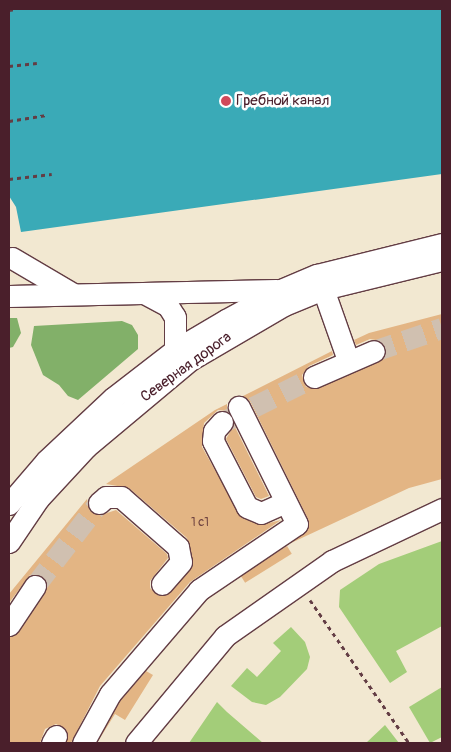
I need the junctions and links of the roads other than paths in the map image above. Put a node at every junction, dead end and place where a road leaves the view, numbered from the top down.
1 (442, 244) edge
2 (12, 258) dead end
3 (442, 260) edge
4 (323, 289) junction
5 (144, 293) junction
6 (73, 294) junction
7 (9, 296) edge
8 (286, 296) junction
9 (374, 351) tunnel mouth
10 (181, 357) junction
11 (348, 360) junction
12 (314, 377) tunnel mouth
13 (239, 407) dead end
14 (220, 423) dead end
15 (101, 501) dead end
16 (9, 504) edge
17 (277, 506) junction
18 (442, 509) edge
19 (9, 542) edge
20 (162, 584) dead end
21 (35, 586) tunnel mouth
22 (15, 601) edge
23 (9, 624) edge
24 (83, 743) edge
25 (136, 743) edge

1 - 8 street, Северная дорога
2 - 6 street
3 - 4 street, Северная дорога
4 - 8 street, Северная дорога
4 - 11 street
5 - 6 street
5 - 8 street
5 - 10 street
6 - 7 street
8 - 10 street, Северная дорога
9 - 11 street
10 - 16 street, Северная дорога
10 - 19 street, Северная дорога
11 - 12 street
13 - 17 street
14 - 17 street
15 - 20 street
17 - 24 street
18 - 25 street
21 - 22 street
22 - 23 street

